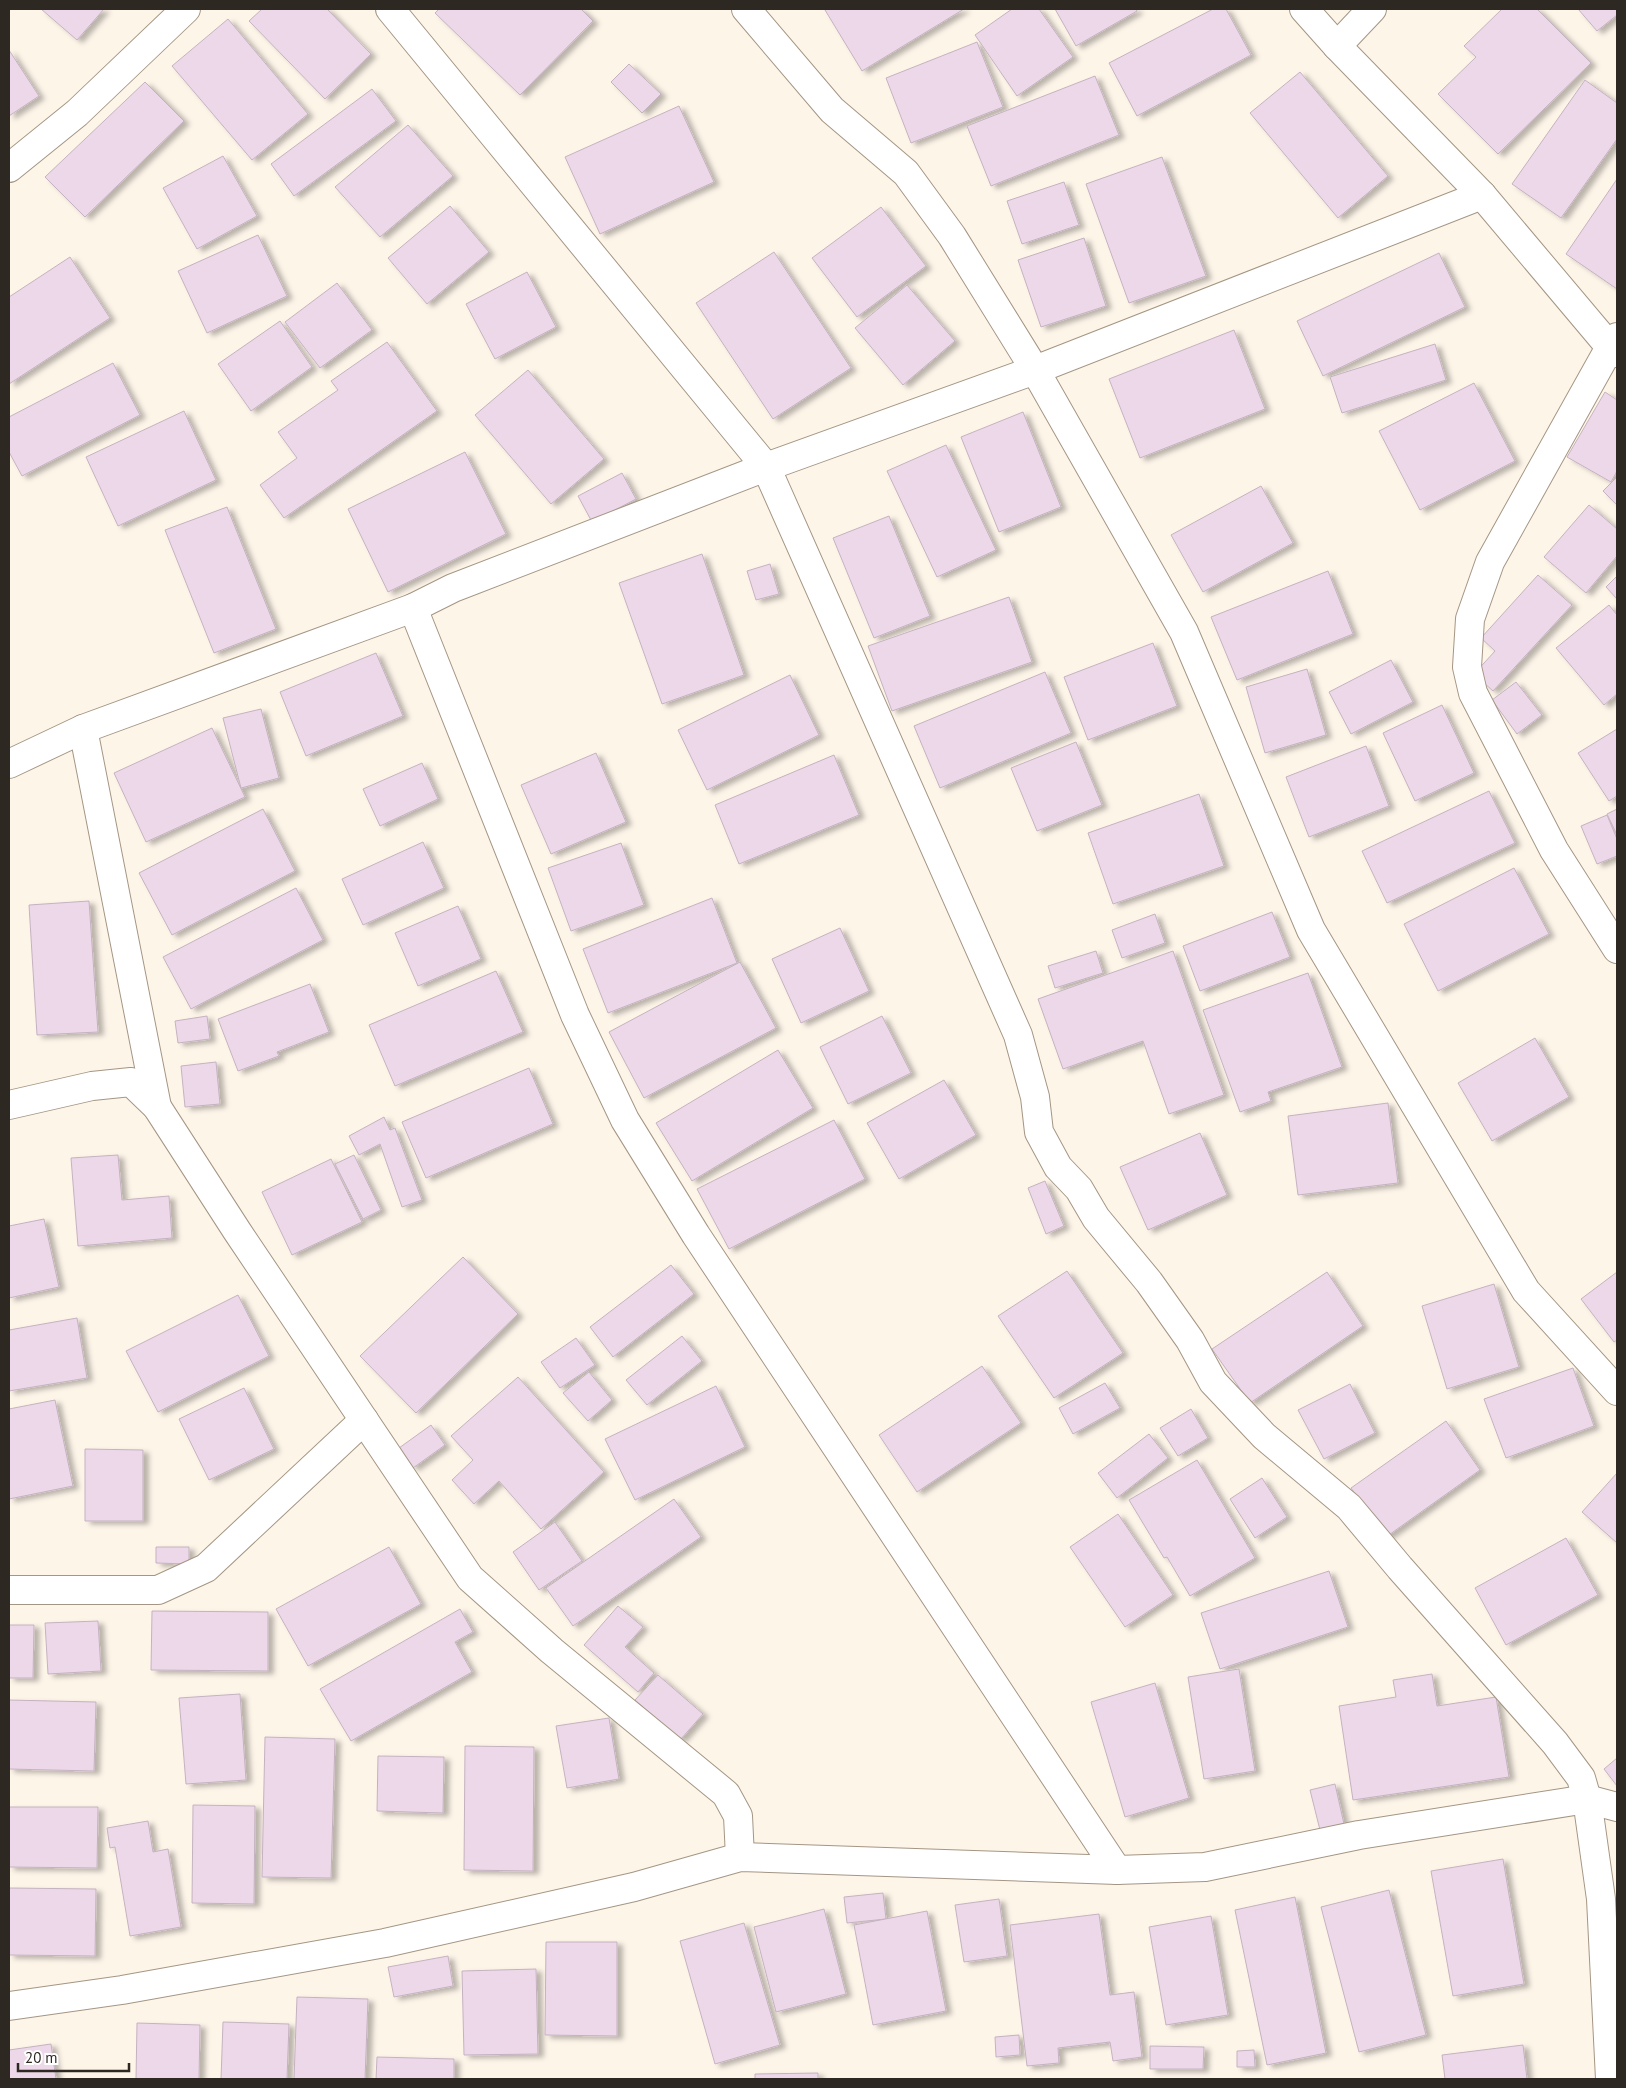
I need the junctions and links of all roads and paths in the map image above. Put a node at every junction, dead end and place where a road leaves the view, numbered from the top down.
1 (186, 9) edge
2 (390, 9) edge
3 (746, 9) edge
4 (1304, 9) edge
5 (1372, 9) edge
6 (1337, 46) junction
7 (9, 168) edge
8 (1482, 195) junction
9 (1615, 346) edge
10 (1035, 370) junction
11 (766, 467) junction
12 (413, 608) junction
13 (83, 729) junction
14 (9, 764) edge
15 (1617, 949) edge
16 (9, 1105) edge
17 (157, 1106) junction
18 (1617, 1391) edge
19 (364, 1420) junction
20 (9, 1590) edge
21 (1586, 1799) junction
22 (1617, 1807) edge
23 (740, 1857) junction
24 (1117, 1870) junction
25 (9, 2006) edge
26 (1610, 2079) edge

1 - 7 street
2 - 11 street
3 - 10 street
4 - 6 street
5 - 6 street
6 - 8 street
8 - 9 street
8 - 10 street
9 - 15 street
10 - 11 street
10 - 18 street
11 - 12 street
11 - 21 street
12 - 13 street
12 - 24 street
13 - 14 street
13 - 17 street
16 - 17 street
17 - 19 street
19 - 20 street
19 - 23 street
21 - 22 street
21 - 24 street
21 - 26 street
23 - 24 street
23 - 25 street

